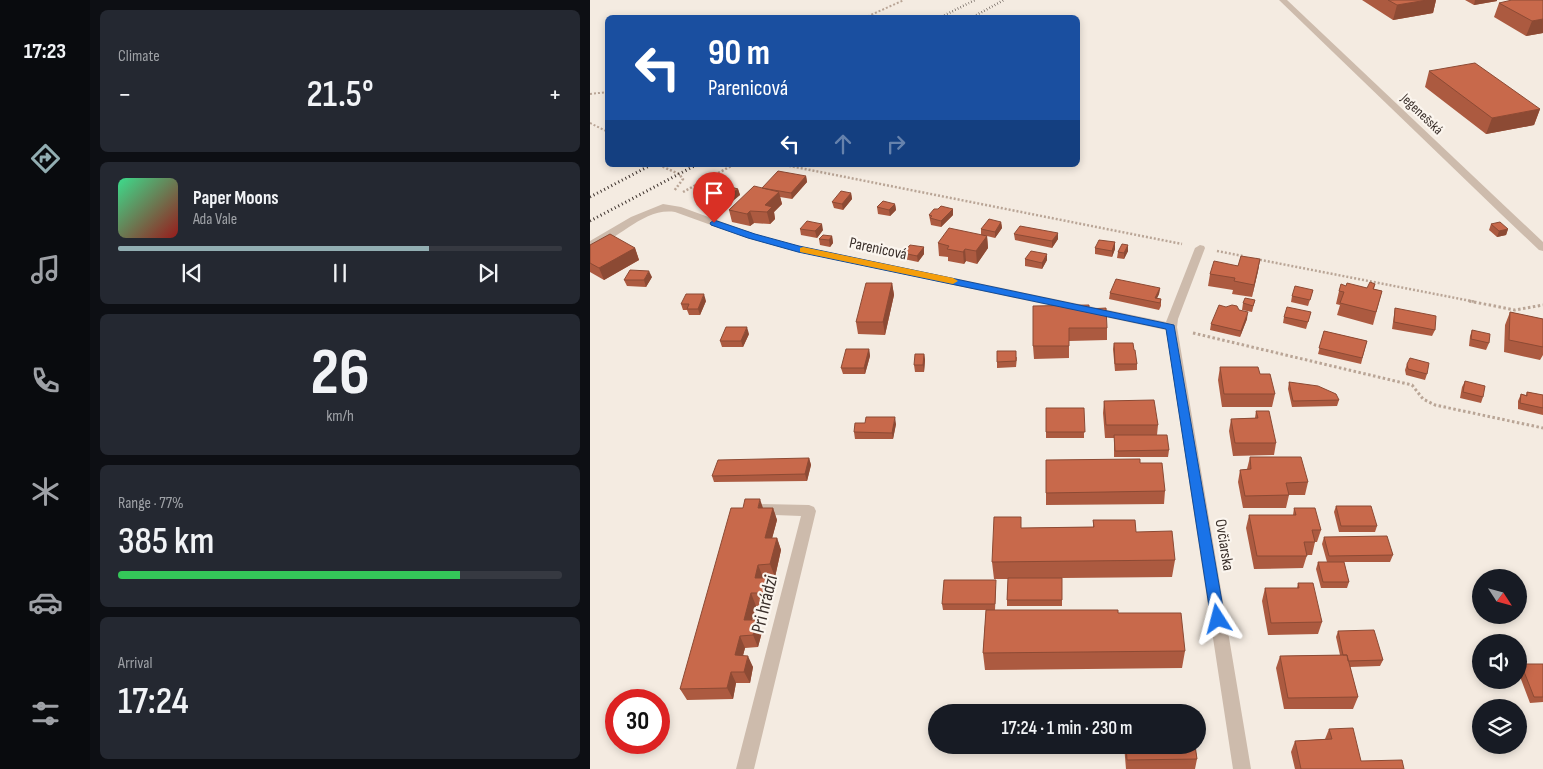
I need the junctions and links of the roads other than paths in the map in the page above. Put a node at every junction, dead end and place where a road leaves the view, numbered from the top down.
1 (1283, 0) edge
2 (590, 245) edge
3 (1200, 248) road end
4 (1543, 248) edge
5 (1171, 327) junction
6 (744, 509) edge
7 (745, 769) edge
8 (1242, 769) edge

1 - 4 street, Jegenešská
2 - 5 street, Parenicová
3 - 5 street
5 - 8 street, Ovčiarska
6 - 7 street, Pri hrádzi

